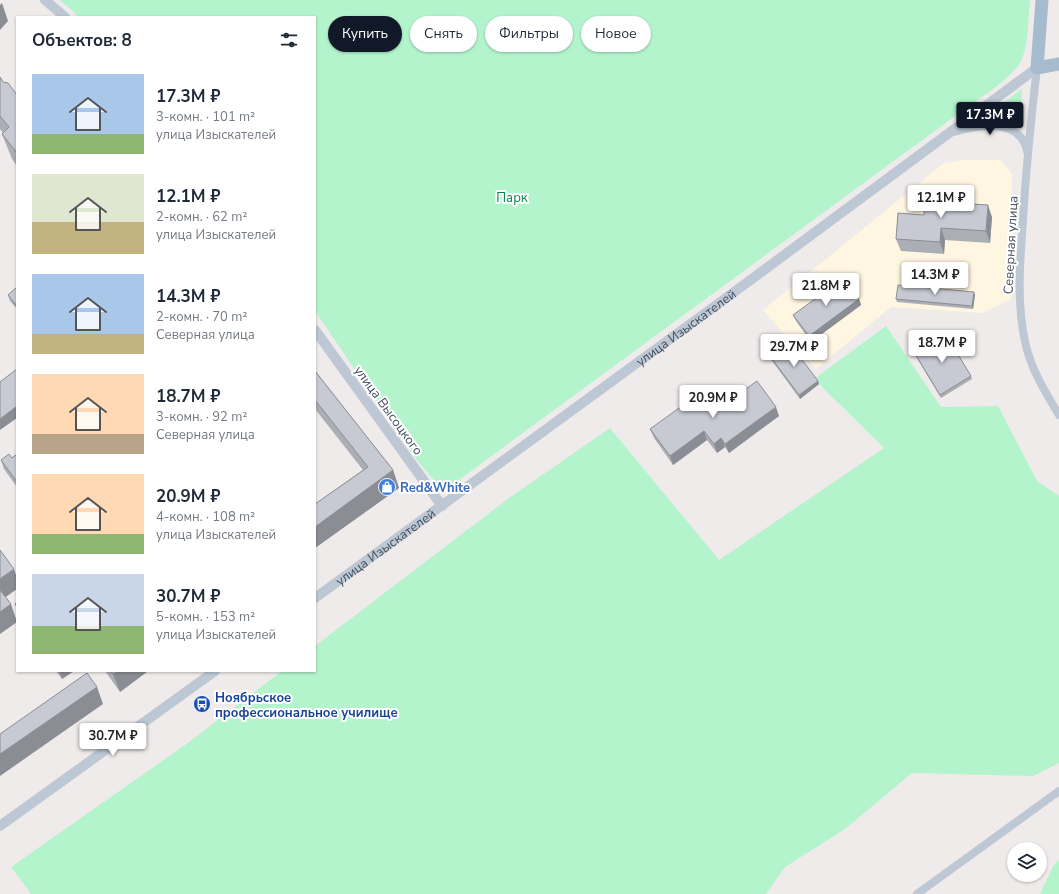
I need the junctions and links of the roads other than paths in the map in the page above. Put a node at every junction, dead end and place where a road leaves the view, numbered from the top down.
1 (45, 0) edge
2 (1042, 0) edge
3 (64, 16) edge
4 (1059, 64) edge
5 (1037, 68) junction
6 (949, 133) junction
7 (1028, 155) junction
8 (316, 331) edge
9 (1059, 415) edge
10 (442, 506) junction
11 (316, 597) edge
12 (213, 672) edge
13 (1059, 791) edge
14 (0, 826) edge
15 (917, 894) edge

1 - 3 street
2 - 5 main road
4 - 5 main road, улица Изыскателей
5 - 6 street, улица Изыскателей
5 - 7 street, Северная улица
6 - 7 street
6 - 10 street, улица Изыскателей
7 - 9 street, Северная улица
8 - 10 street, улица Высоцкого
10 - 11 street, улица Изыскателей
12 - 14 street
13 - 15 street

